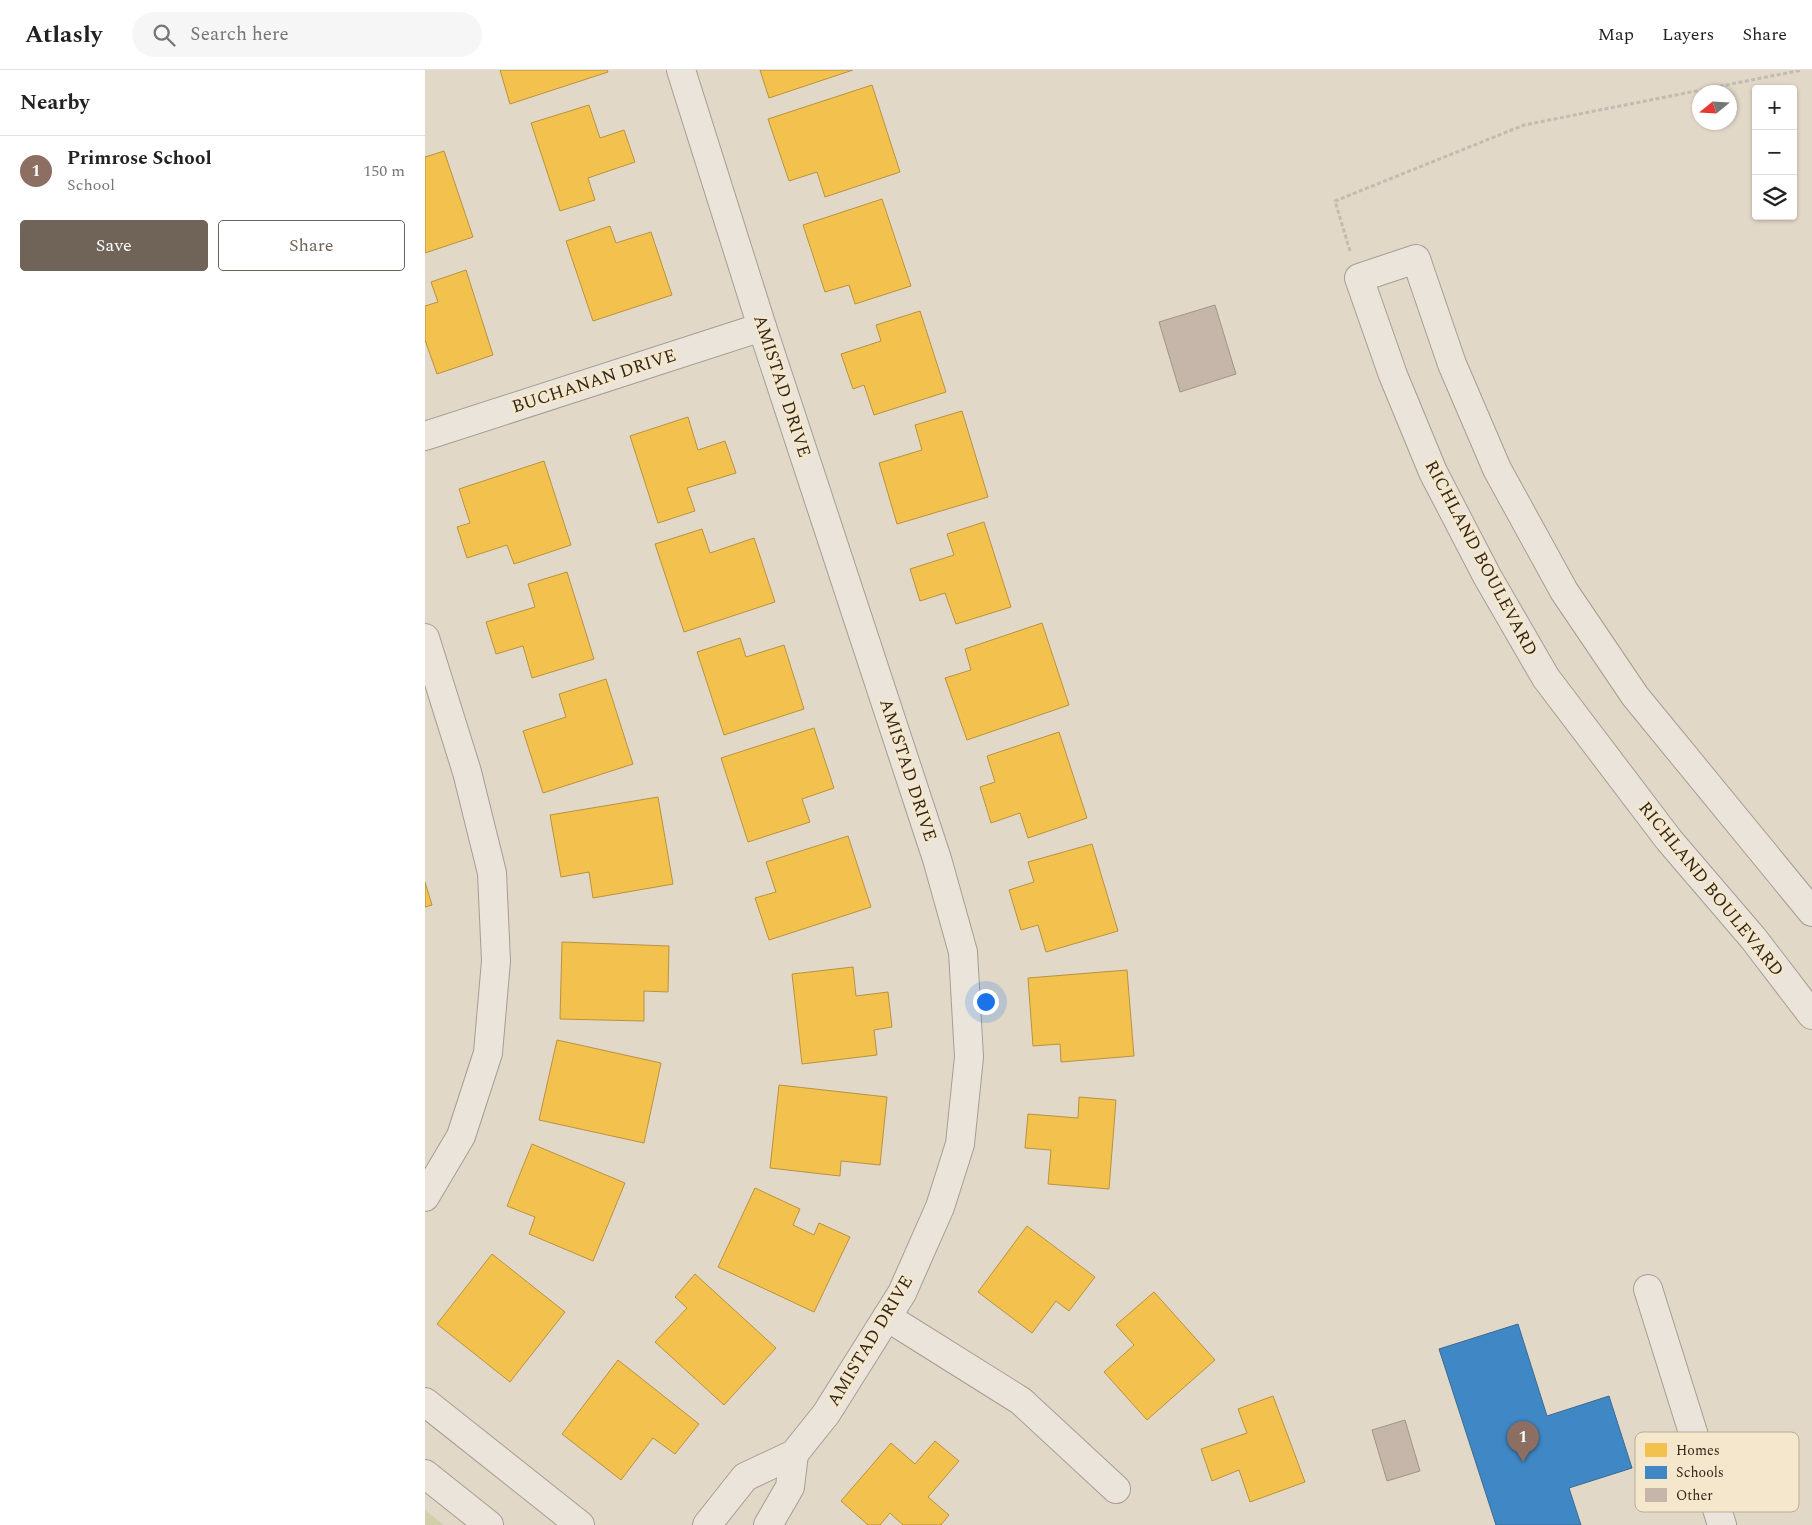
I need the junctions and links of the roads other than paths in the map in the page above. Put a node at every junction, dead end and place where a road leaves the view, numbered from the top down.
1 (681, 70) edge
2 (762, 327) junction
3 (425, 436) edge
4 (425, 638) edge
5 (1812, 912) edge
6 (1812, 1015) edge
7 (425, 1197) edge
8 (1647, 1289) dead end
9 (887, 1317) junction
10 (425, 1402) edge
11 (1692, 1432) edge
12 (794, 1454) junction
13 (425, 1474) edge
14 (1116, 1489) dead end
15 (1718, 1512) edge
16 (489, 1525) edge
17 (580, 1525) edge
18 (707, 1525) edge
19 (768, 1525) edge
20 (1722, 1525) edge

1 - 2 street, AMISTAD DRIVE
2 - 3 street, BUCHANAN DRIVE
2 - 9 street, AMISTAD DRIVE
4 - 7 street
5 - 6 street, RICHLAND BOULEVARD
8 - 11 street
9 - 12 street, AMISTAD DRIVE
9 - 14 street
10 - 17 street
12 - 18 street, AMISTAD DRIVE
12 - 19 street
13 - 16 street
15 - 20 street

